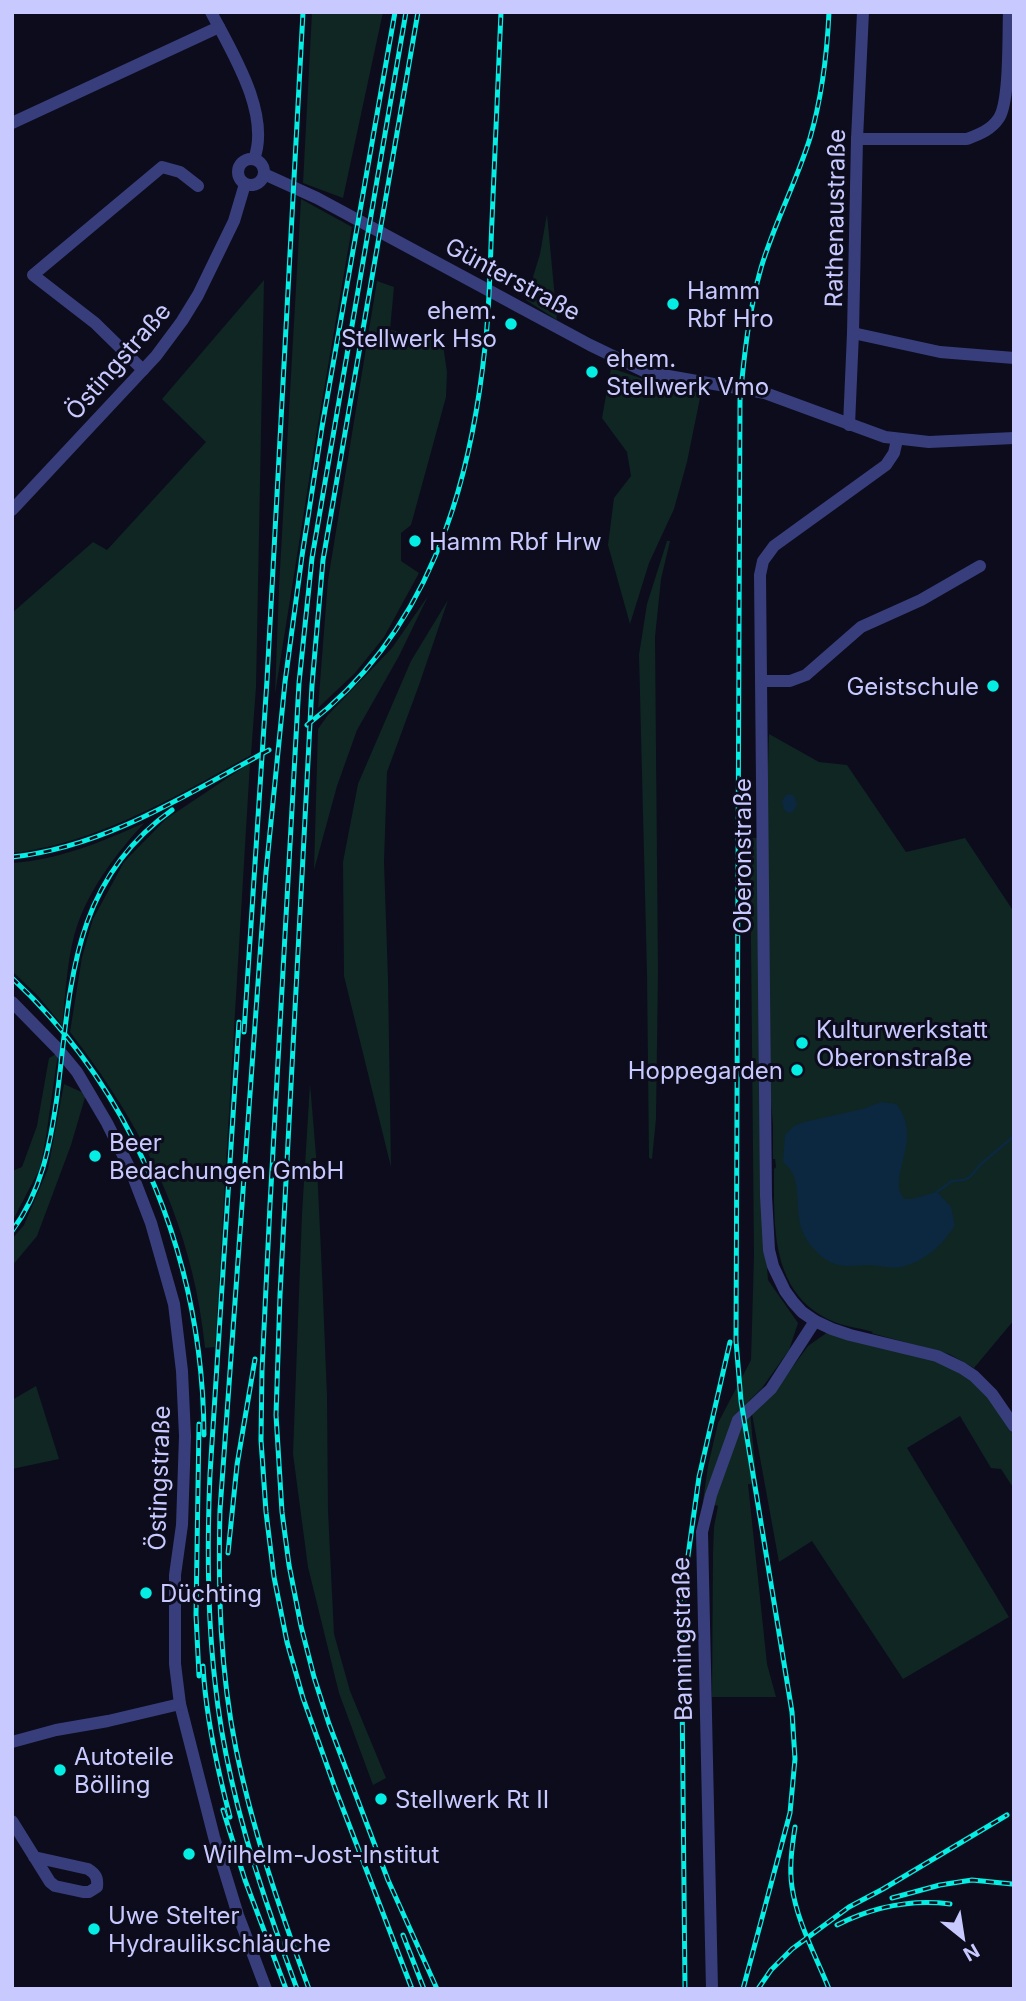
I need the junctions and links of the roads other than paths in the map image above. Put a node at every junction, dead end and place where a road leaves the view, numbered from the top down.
1 (211, 12) edge
2 (863, 12) edge
3 (1009, 12) edge
4 (219, 27) junction
5 (12, 123) edge
6 (857, 139) junction
7 (254, 159) junction
8 (264, 174) junction
9 (246, 184) junction
10 (198, 186) dead end
11 (853, 333) junction
12 (1014, 358) edge
13 (143, 370) junction
14 (849, 425) junction
15 (897, 440) junction
16 (1012, 442) edge
17 (12, 510) edge
18 (980, 566) dead end
19 (761, 681) junction
20 (12, 1002) edge
21 (815, 1321) junction
22 (1014, 1426) edge
23 (180, 1704) junction
24 (12, 1742) edge
25 (12, 1821) edge
26 (34, 1857) junction
27 (266, 1989) edge
28 (712, 1989) edge

1 - 4 street
2 - 6 street, Rathenaustraße
3 - 6 street
4 - 5 street
4 - 7 street
6 - 11 street, Rathenaustraße
7 - 8 street
7 - 9 street
8 - 9 street
8 - 14 street, Günterstraße
9 - 13 street, Östingstraße
10 - 13 street
11 - 12 street
11 - 14 street, Rathenaustraße
13 - 17 street, Östingstraße
14 - 15 street, Günterstraße
15 - 16 street, Günterstraße
15 - 19 street, Oberonstraße
18 - 19 street
19 - 21 street, Oberonstraße
20 - 23 street, Östingstraße
21 - 22 street
21 - 28 street, Banningstraße
23 - 24 street
23 - 27 street, Östingstraße
25 - 26 street
26 - 26 street

